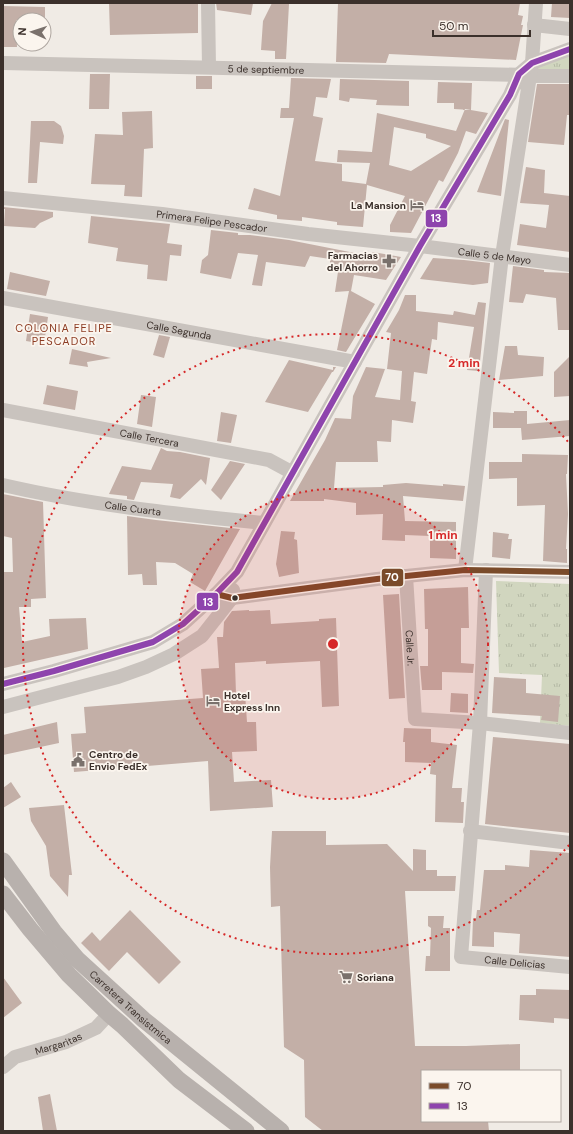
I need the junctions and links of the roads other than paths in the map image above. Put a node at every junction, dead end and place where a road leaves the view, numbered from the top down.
1 (208, 3) edge
2 (536, 3) edge
3 (534, 25) junction
4 (570, 29) edge
5 (570, 49) edge
6 (3, 62) edge
7 (209, 67) junction
8 (527, 71) junction
9 (570, 76) edge
10 (3, 198) edge
11 (420, 246) junction
12 (502, 256) junction
13 (570, 265) edge
14 (3, 298) edge
15 (355, 362) junction
16 (3, 410) edge
17 (293, 473) junction
18 (3, 485) edge
19 (264, 523) junction
20 (465, 570) junction
21 (486, 570) junction
22 (237, 572) junction
23 (570, 572) edge
24 (406, 576) junction
25 (216, 594) junction
26 (232, 598) junction
27 (3, 684) edge
28 (3, 707) edge
29 (480, 723) junction
30 (570, 733) edge
31 (470, 831) junction
32 (570, 843) edge
33 (3, 862) edge
34 (3, 894) edge
35 (570, 966) edge
36 (109, 1014) junction
37 (3, 1067) edge
38 (246, 1131) edge
39 (281, 1131) edge

1 - 7 street
2 - 3 street
3 - 4 street
3 - 8 street
5 - 8 street
6 - 7 street, 5 de septiembre
7 - 8 street, 5 de septiembre
8 - 9 street, 5 de septiembre
8 - 11 street
8 - 12 street
10 - 11 street, Primera Felipe Pescador
11 - 12 street, Calle 5 de Mayo
11 - 15 street
12 - 13 street, Calle 5 de Mayo
12 - 20 street
14 - 15 street, Calle Segunda
15 - 17 street
16 - 17 street, Calle Tercera
17 - 19 street
18 - 19 street, Calle Cuarta
19 - 22 street
20 - 21 street
20 - 24 street
21 - 23 street
21 - 29 street
22 - 25 street
22 - 26 street
24 - 26 street
24 - 29 street, Calle Jr.
25 - 26 street
25 - 27 street
26 - 28 street
29 - 30 street
29 - 31 street
31 - 32 street
31 - 35 street, Calle Delicias
33 - 39 main road, Carretera Transistmica
34 - 36 main road, Carretera Transistmica
36 - 37 street, Margaritas
36 - 38 main road, Carretera Transistmica

